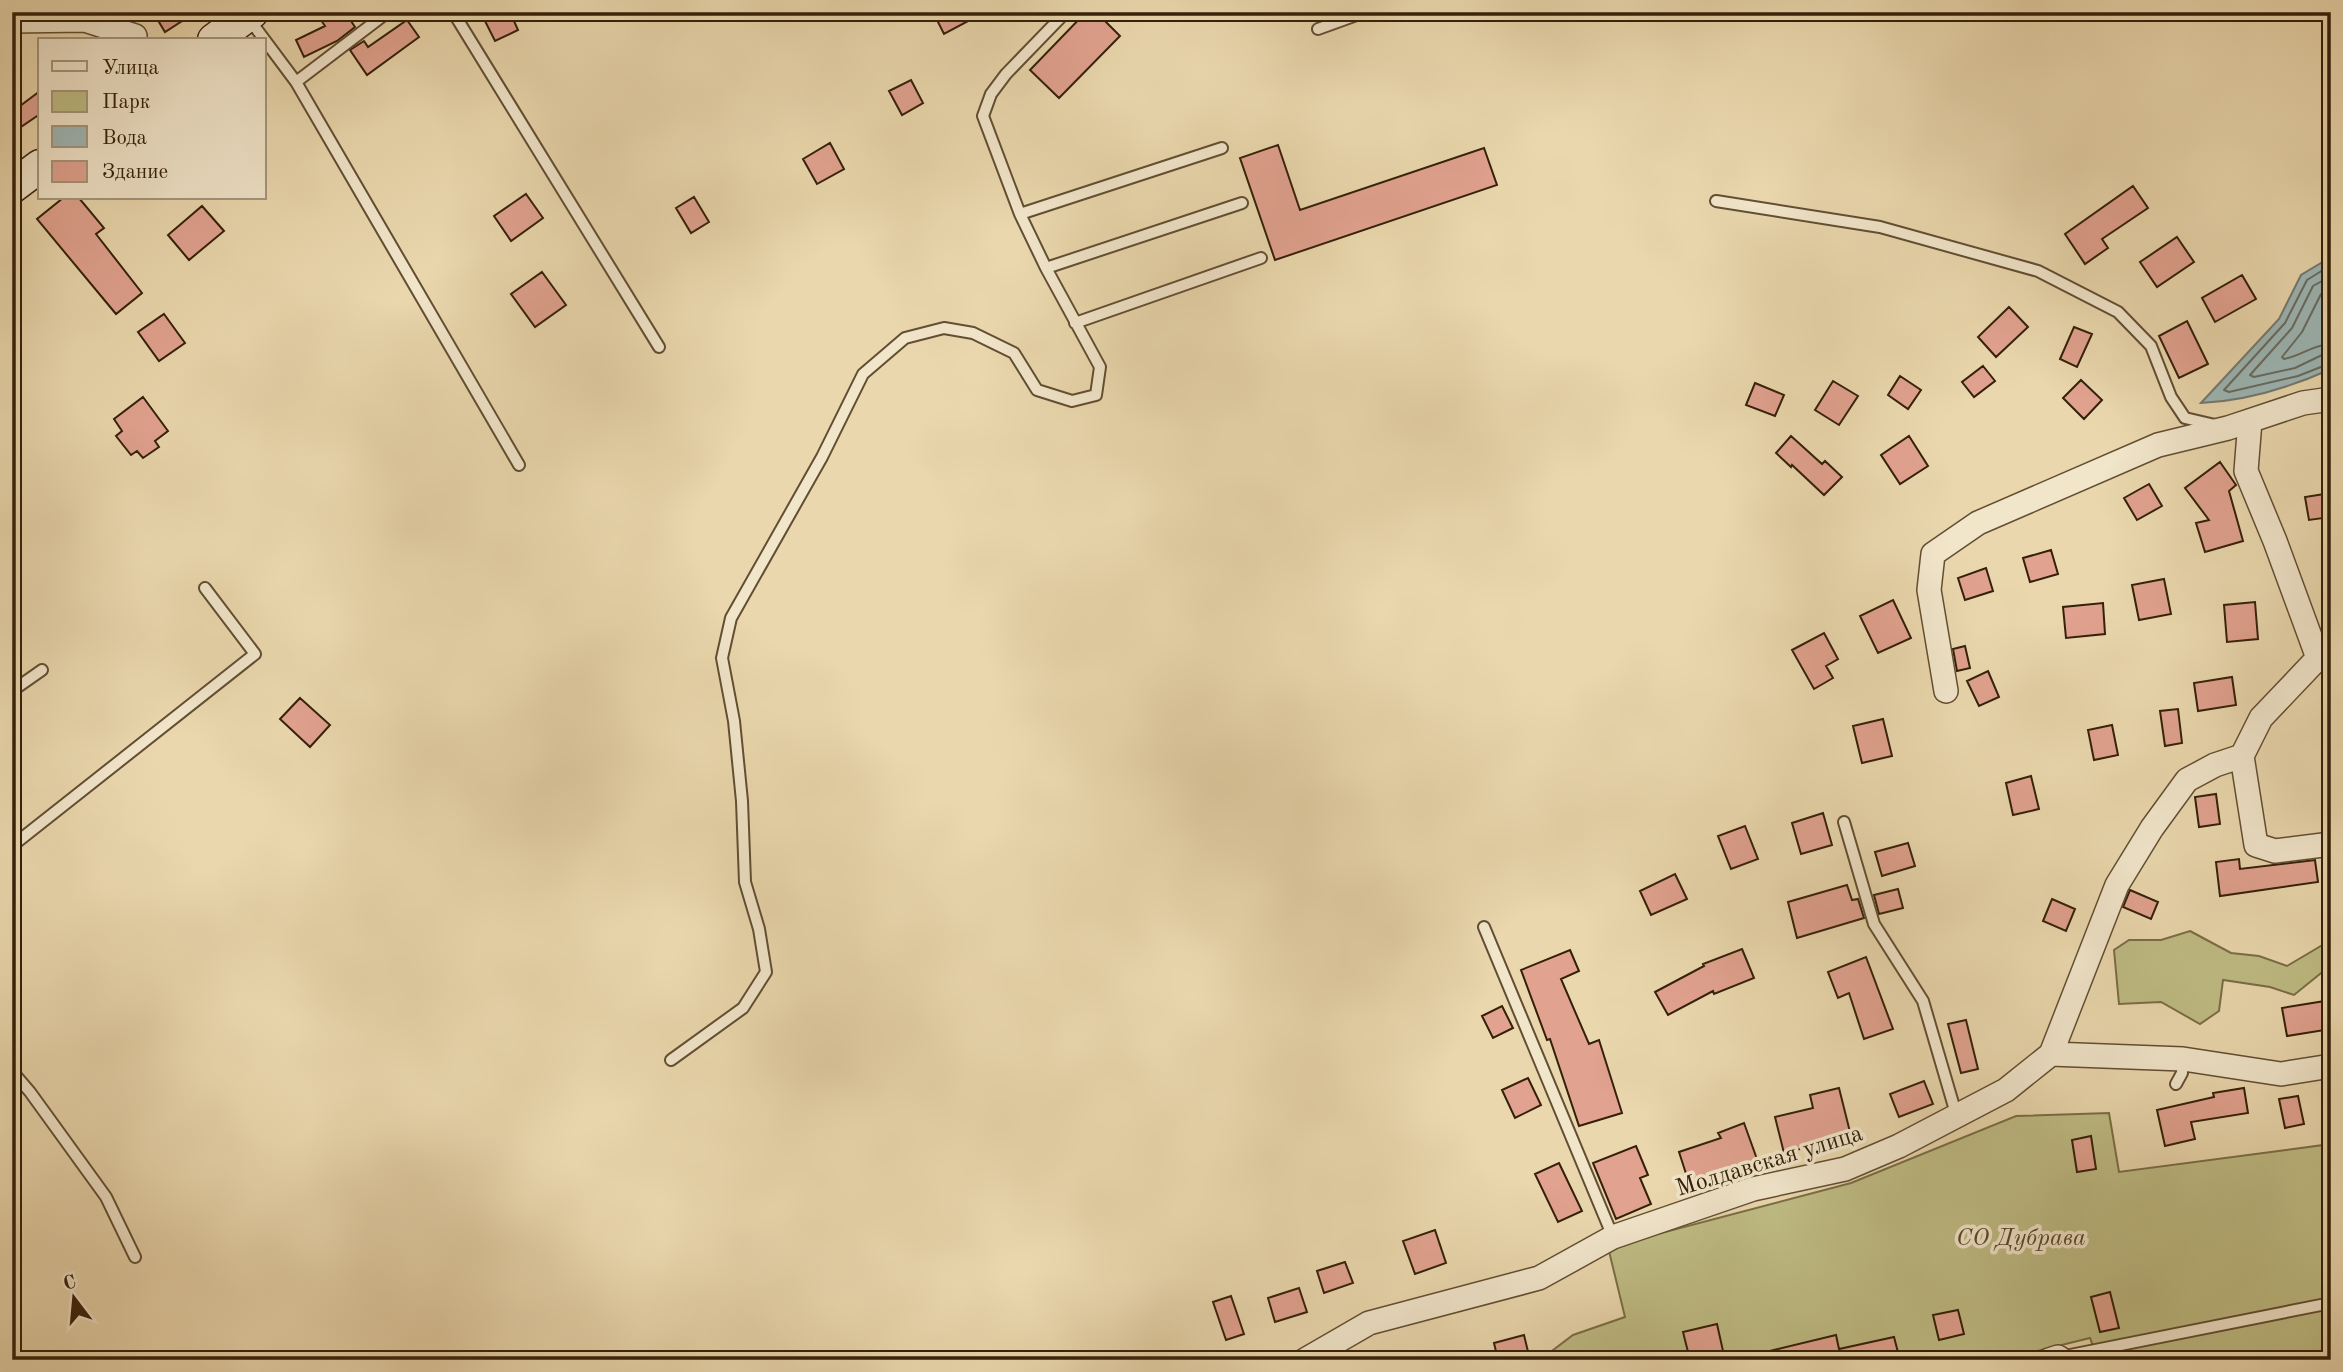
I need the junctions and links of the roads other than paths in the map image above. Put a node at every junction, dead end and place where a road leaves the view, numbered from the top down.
1 (128, 12) edge
2 (388, 12) edge
3 (453, 12) edge
4 (1066, 12) edge
5 (1365, 12) edge
6 (250, 14) edge
7 (12, 21) edge
8 (1318, 29) dead end
9 (137, 38) edge
10 (217, 38) edge
11 (296, 82) junction
12 (1223, 148) dead end
13 (38, 168) edge
14 (12, 187) edge
15 (1716, 201) dead end
16 (1242, 203) dead end
17 (1020, 214) junction
18 (1261, 258) dead end
19 (1046, 268) junction
20 (1075, 323) junction
21 (659, 347) dead end
22 (2331, 400) edge
23 (2239, 425) junction
24 (519, 465) dead end
25 (205, 588) dead end
26 (2325, 656) edge
27 (43, 670) dead end
28 (12, 691) edge
29 (1946, 691) dead end
30 (2242, 756) junction
31 (1844, 822) dead end
32 (2331, 844) edge
33 (12, 846) edge
34 (1484, 927) dead end
35 (2051, 1054) junction
36 (2183, 1059) junction
37 (670, 1060) dead end
38 (2331, 1066) edge
39 (12, 1071) edge
40 (2176, 1084) dead end
41 (1957, 1117) junction
42 (1612, 1237) junction
43 (135, 1256) dead end
44 (2331, 1303) edge
45 (2056, 1359) edge
46 (1305, 1360) edge

1 - 9 street
2 - 11 lane
3 - 21 lane
4 - 17 lane
5 - 8 lane
6 - 10 main road
6 - 11 lane
7 - 9 street
11 - 24 lane
12 - 17 lane
13 - 14 main road
15 - 23 lane
16 - 19 lane
17 - 19 lane
18 - 20 lane
19 - 20 lane
20 - 37 lane
22 - 23 street
23 - 26 street
23 - 29 street
25 - 33 lane
26 - 30 street
27 - 28 lane
30 - 32 street
30 - 35 street
31 - 41 lane
34 - 42 lane
35 - 36 street
35 - 41 street, Молдавская улица
36 - 38 street
36 - 40 lane
39 - 43 lane
41 - 42 street, Молдавская улица
42 - 46 street, Молдавская улица
44 - 45 lane

